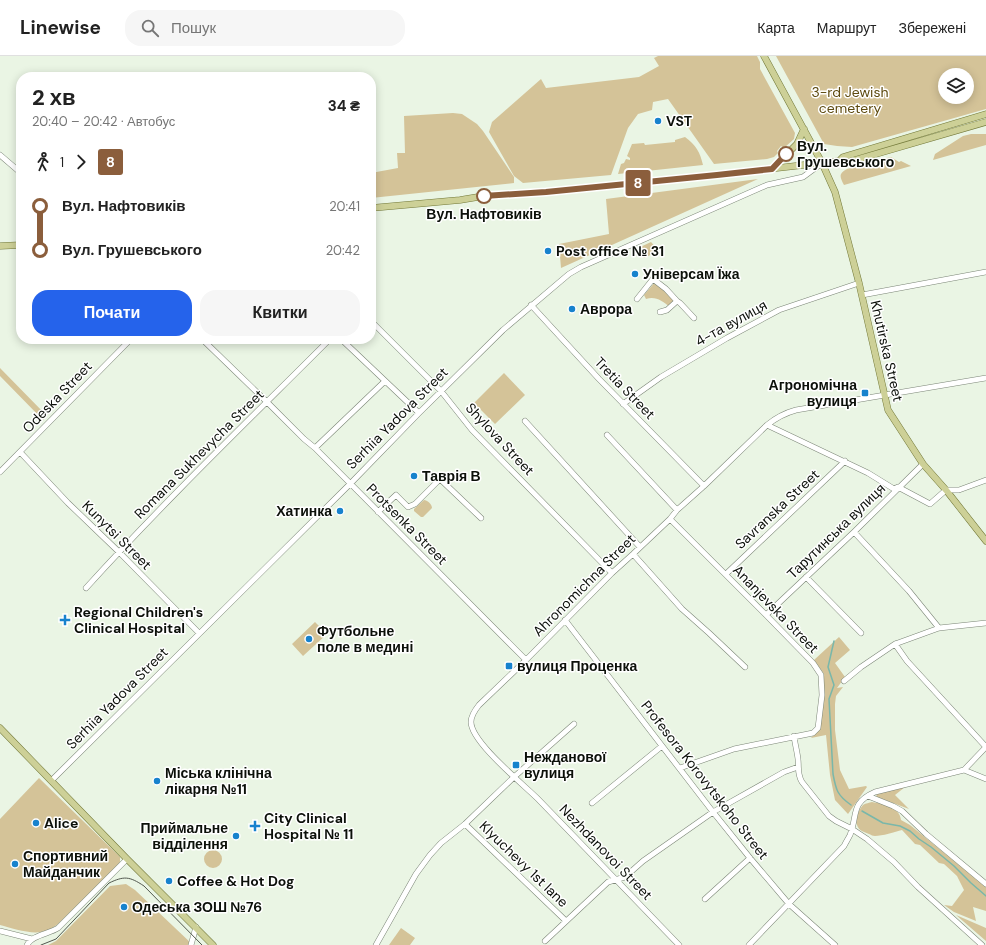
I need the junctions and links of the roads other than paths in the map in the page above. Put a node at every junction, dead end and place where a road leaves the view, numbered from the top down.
1 (764, 56) edge
2 (986, 114) edge
3 (986, 122) edge
4 (804, 129) junction
5 (0, 155) edge
6 (839, 161) junction
7 (822, 163) junction
8 (16, 169) edge
9 (772, 169) junction
10 (376, 208) edge
11 (16, 245) edge
12 (0, 246) edge
13 (986, 272) edge
14 (859, 283) junction
15 (862, 295) junction
16 (637, 299) dead end
17 (677, 301) junction
18 (531, 305) junction
19 (660, 312) dead end
20 (694, 318) dead end
21 (376, 326) edge
22 (126, 344) edge
23 (207, 344) edge
24 (325, 344) edge
25 (346, 344) edge
26 (986, 378) edge
27 (385, 381) junction
28 (441, 391) junction
29 (884, 395) junction
30 (267, 402) junction
31 (623, 404) junction
32 (419, 413) junction
33 (524, 421) dead end
34 (767, 425) junction
35 (607, 435) dead end
36 (315, 448) junction
37 (20, 452) junction
38 (845, 461) junction
39 (923, 464) junction
40 (0, 472) edge
41 (986, 480) edge
42 (350, 484) junction
43 (704, 486) junction
44 (898, 487) junction
45 (946, 490) junction
46 (677, 510) junction
47 (378, 512) junction
48 (481, 518) dead end
49 (670, 519) junction
50 (854, 532) junction
51 (986, 541) edge
52 (640, 547) junction
53 (119, 552) junction
54 (633, 554) junction
55 (612, 573) junction
56 (726, 574) junction
57 (806, 577) junction
58 (86, 588) dead end
59 (766, 615) junction
60 (565, 620) junction
61 (986, 623) edge
62 (938, 628) junction
63 (199, 633) junction
64 (861, 633) dead end
65 (896, 644) junction
66 (526, 660) junction
67 (745, 667) dead end
68 (844, 681) dead end
69 (574, 724) dead end
70 (0, 728) edge
71 (794, 736) junction
72 (662, 746) junction
73 (986, 747) edge
74 (798, 766) junction
75 (680, 768) junction
76 (964, 770) junction
77 (514, 777) junction
78 (986, 779) edge
79 (51, 781) junction
80 (868, 796) junction
81 (592, 803) dead end
82 (713, 812) junction
83 (465, 824) junction
84 (852, 829) junction
85 (750, 858) junction
86 (127, 859) junction
87 (616, 880) junction
88 (986, 884) edge
89 (705, 899) dead end
90 (789, 904) junction
91 (566, 922) junction
92 (196, 927) junction
93 (0, 931) edge
94 (32, 939) junction
95 (545, 941) dead end
96 (27, 945) edge
97 (191, 945) edge
98 (214, 945) edge
99 (376, 945) edge
100 (679, 945) edge
101 (749, 945) edge
102 (835, 945) edge
103 (982, 945) edge

1 - 4 main road, Khutirska Street
2 - 6 main road
3 - 6 main road
4 - 7 main road, Khutirska Street
4 - 9 main road
5 - 8 street
6 - 7 main road
7 - 9 main road
7 - 14 main road, Khutirska Street
7 - 18 street, Serhiia Yadova Street
9 - 10 main road
11 - 12 main road
13 - 15 street
14 - 15 main road, Khutirska Street
14 - 31 street, 4-та вулиця
15 - 29 main road, Khutirska Street
16 - 17 street
17 - 19 street
17 - 20 street
18 - 28 street, Serhiia Yadova Street
18 - 31 street, Tretia Street
21 - 28 street, Shylova Street
22 - 37 street, Odeska Street
23 - 30 street, Protsenka Street
24 - 30 street, Romana Sukhevycha Street
25 - 27 street
26 - 29 street, Ahronomichna Street
27 - 32 street
27 - 36 street
28 - 32 street, Serhiia Yadova Street
28 - 55 street, Shylova Street
29 - 34 street, Ahronomichna Street
29 - 39 main road, Khutirska Street
30 - 36 street, Protsenka Street
30 - 53 street, Romana Sukhevycha Street
31 - 43 street, Tretia Street
32 - 42 street, Serhiia Yadova Street
33 - 52 street
34 - 38 street, Savranska Street
34 - 43 street, Ahronomichna Street
35 - 46 street
36 - 42 street, Protsenka Street
37 - 40 street, Odeska Street
37 - 53 street, Kunytsi Street
38 - 44 street, Savranska Street
38 - 56 street, Savranska Street
39 - 44 street, Тарутинська вулиця
39 - 45 main road, Khutirska Street
41 - 45 street
42 - 47 street, Protsenka Street
42 - 63 street, Serhiia Yadova Street
43 - 46 street, Ahronomichna Street
44 - 45 street, Savranska Street
44 - 50 street, Тарутинська вулиця
45 - 51 main road, Khutirska Street
46 - 49 street, Ahronomichna Street
47 - 48 street
47 - 66 street, Protsenka Street
49 - 52 street, Ahronomichna Street
49 - 56 street, Ananjevska Street
50 - 57 street, Тарутинська вулиця
50 - 62 street
52 - 54 street, Ahronomichna Street
53 - 58 street, Romana Sukhevycha Street
53 - 63 street, Kunytsi Street
54 - 55 street, Ahronomichna Street
54 - 67 street
55 - 60 street, Ahronomichna Street
56 - 59 street, Ananjevska Street
57 - 59 street, Тарутинська вулиця
57 - 64 street
59 - 71 street, Ananjevska Street
60 - 66 street, Ahronomichna Street
60 - 72 street, Profesora Korovytskoho Street
61 - 62 street
62 - 65 street
63 - 79 street, Serhiia Yadova Street
65 - 68 street
65 - 73 street
66 - 77 street, Ahronomichna Street
69 - 77 street
70 - 79 main road
71 - 74 street
71 - 75 street
72 - 75 street, Profesora Korovytskoho Street
72 - 81 street
73 - 76 street
74 - 82 street
74 - 84 street
75 - 82 street, Profesora Korovytskoho Street
76 - 78 street
76 - 80 street
77 - 83 street
77 - 87 street, Nezhdanovoi Street
79 - 86 main road
80 - 84 street
80 - 88 street
82 - 85 street, Profesora Korovytskoho Street
82 - 87 street
83 - 91 street, Klyuchevy 1st lane
83 - 99 street
84 - 90 street
84 - 103 street
85 - 89 street
85 - 90 street, Profesora Korovytskoho Street
86 - 92 main road
86 - 94 street
87 - 91 street
87 - 100 street, Nezhdanovoi Street
90 - 101 street
90 - 102 street, Profesora Korovytskoho Street
91 - 95 street
92 - 97 street
92 - 98 main road
93 - 94 street
94 - 96 street

